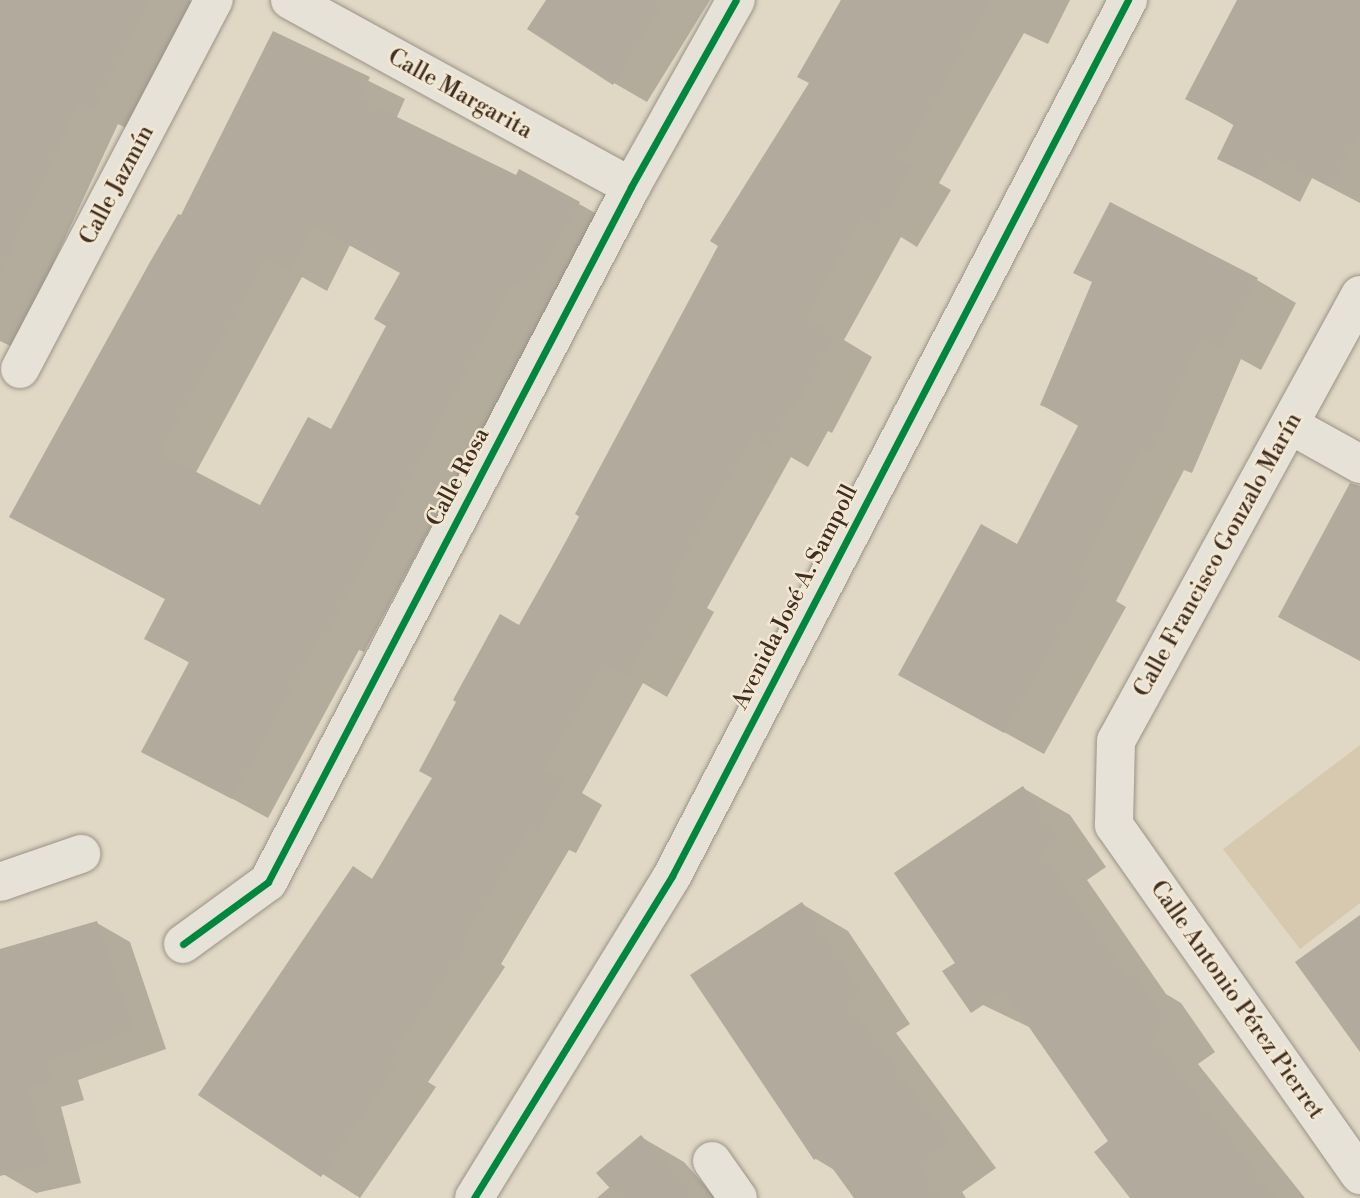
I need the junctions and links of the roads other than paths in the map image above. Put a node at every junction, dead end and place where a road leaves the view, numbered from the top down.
1 (214, 0) edge
2 (290, 0) edge
3 (736, 0) edge
4 (1128, 0) edge
5 (631, 187) junction
6 (1360, 295) edge
7 (20, 369) dead end
8 (1290, 425) junction
9 (1360, 464) edge
10 (1114, 825) joint
11 (81, 854) dead end
12 (0, 882) edge
13 (183, 944) dead end
14 (712, 1161) dead end
15 (1360, 1175) edge
16 (474, 1198) edge
17 (738, 1198) edge

1 - 7 street, Calle Jazmín
2 - 5 street, Calle Margarita
3 - 5 street, Calle Rosa
4 - 16 street, Avenida José A. Sampoll
5 - 13 street, Calle Rosa
6 - 8 street, Calle Francisco Gonzalo Marín
8 - 9 street
8 - 10 street, Calle Francisco Gonzalo Marín
10 - 15 street, Calle Antonio Pérez Pierret
11 - 12 street
14 - 17 street

